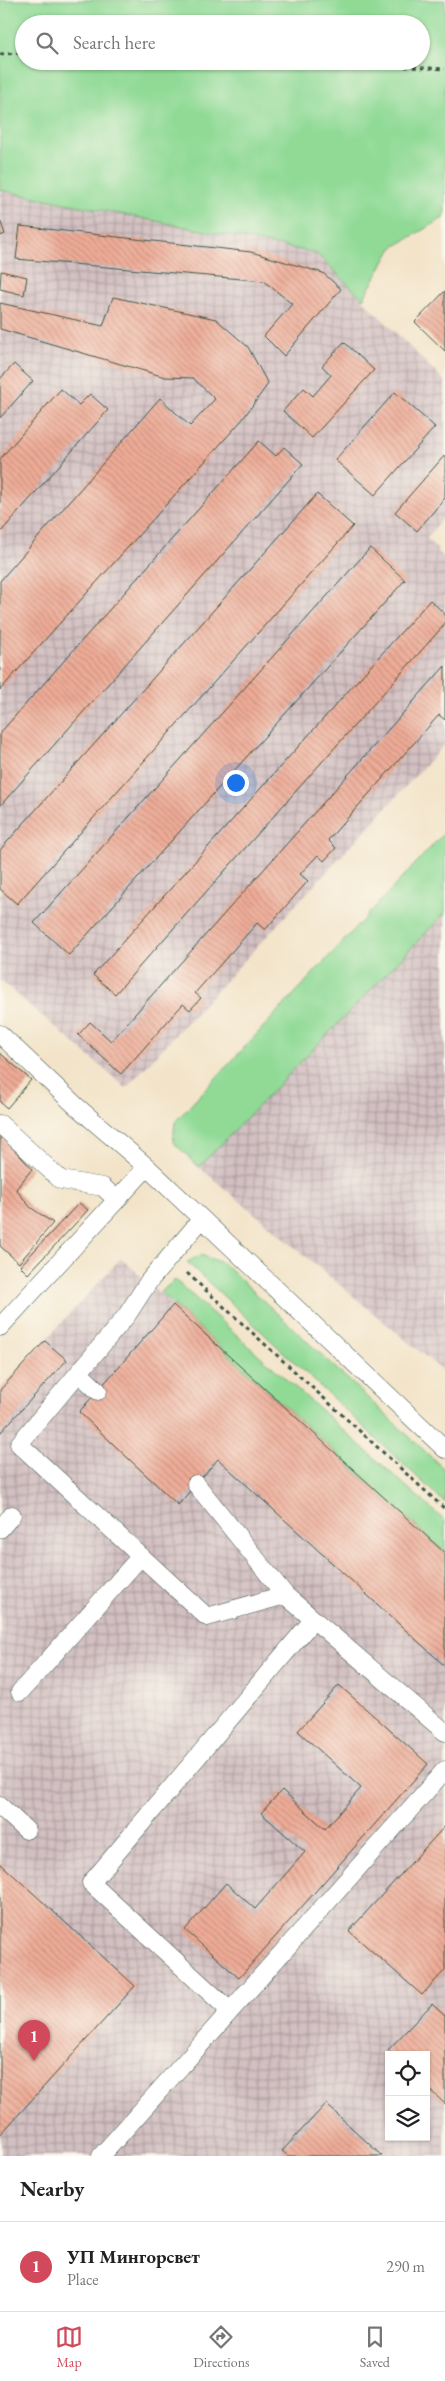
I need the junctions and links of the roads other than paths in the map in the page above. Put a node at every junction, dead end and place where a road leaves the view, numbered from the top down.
1 (0, 1034) edge
2 (0, 1124) edge
3 (147, 1167) junction
4 (117, 1200) junction
5 (201, 1220) junction
6 (0, 1328) edge
7 (79, 1373) junction
8 (98, 1391) dead end
9 (445, 1449) edge
10 (196, 1484) dead end
11 (12, 1515) dead end
12 (0, 1529) edge
13 (141, 1556) junction
14 (285, 1595) junction
15 (313, 1620) junction
16 (20, 1692) dead end
17 (445, 1732) edge
18 (445, 1770) edge
19 (0, 1806) edge
20 (26, 1830) dead end
21 (230, 2011) junction
22 (101, 2156) edge

1 - 3 lane
2 - 4 lane
3 - 4 lane
3 - 5 lane
4 - 6 lane
5 - 7 lane
5 - 9 lane
7 - 8 lane
7 - 13 lane
10 - 14 lane
11 - 12 lane
13 - 14 lane
13 - 16 lane
14 - 15 lane
15 - 17 lane
15 - 21 lane
18 - 21 lane
19 - 20 lane
21 - 22 lane

